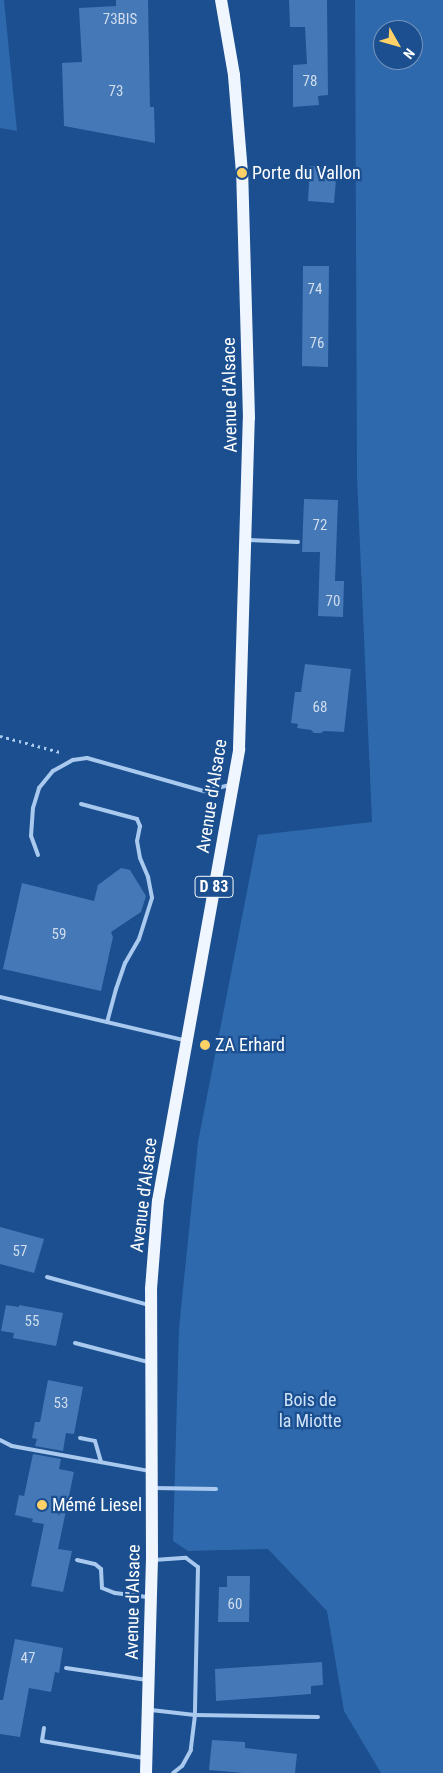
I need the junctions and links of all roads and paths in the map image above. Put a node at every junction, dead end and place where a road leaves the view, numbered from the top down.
1 (221, 0) edge
2 (246, 540) junction
3 (298, 542) dead end
4 (0, 736) edge
5 (74, 760) junction
6 (233, 784) junction
7 (81, 804) dead end
8 (38, 855) dead end
9 (0, 997) edge
10 (107, 1022) junction
11 (186, 1041) junction
12 (47, 1277) dead end
13 (151, 1305) junction
14 (74, 1343) dead end
15 (150, 1363) junction
16 (80, 1438) dead end
17 (0, 1440) edge
18 (101, 1462) junction
19 (151, 1471) junction
20 (151, 1488) junction
21 (216, 1489) dead end
22 (77, 1560) dead end
23 (152, 1560) junction
24 (151, 1597) junction
25 (66, 1668) dead end
26 (149, 1681) junction
27 (148, 1710) junction
28 (195, 1715) junction
29 (318, 1717) dead end
30 (44, 1728) dead end
31 (146, 1758) junction
32 (146, 1773) edge
33 (173, 1773) edge

1 - 2 main road, Avenue d'Alsace / D 83
2 - 3 lane
2 - 6 main road, Avenue d'Alsace / D 83
4 - 5 path
5 - 6 lane
5 - 8 lane
6 - 11 main road, Avenue d'Alsace / D 83
7 - 10 lane
9 - 10 lane
10 - 11 lane
11 - 13 main road, Avenue d'Alsace / D 83
12 - 13 lane
13 - 15 main road, Avenue d'Alsace / D 83
14 - 15 lane
15 - 19 main road, Avenue d'Alsace / D 83
16 - 18 lane
17 - 18 lane
18 - 19 lane
19 - 20 main road, Avenue d'Alsace / D 83
20 - 21 lane
20 - 23 main road, Avenue d'Alsace / D 83
22 - 24 lane
23 - 24 main road, Avenue d'Alsace / D 83
23 - 28 lane
24 - 26 main road, Avenue d'Alsace / D 83
25 - 26 lane
26 - 27 main road, Avenue d'Alsace / D 83
27 - 28 lane
27 - 31 main road, Avenue d'Alsace / D 83
28 - 29 lane
28 - 33 lane
30 - 31 lane
31 - 32 main road, Avenue d'Alsace / D 83

